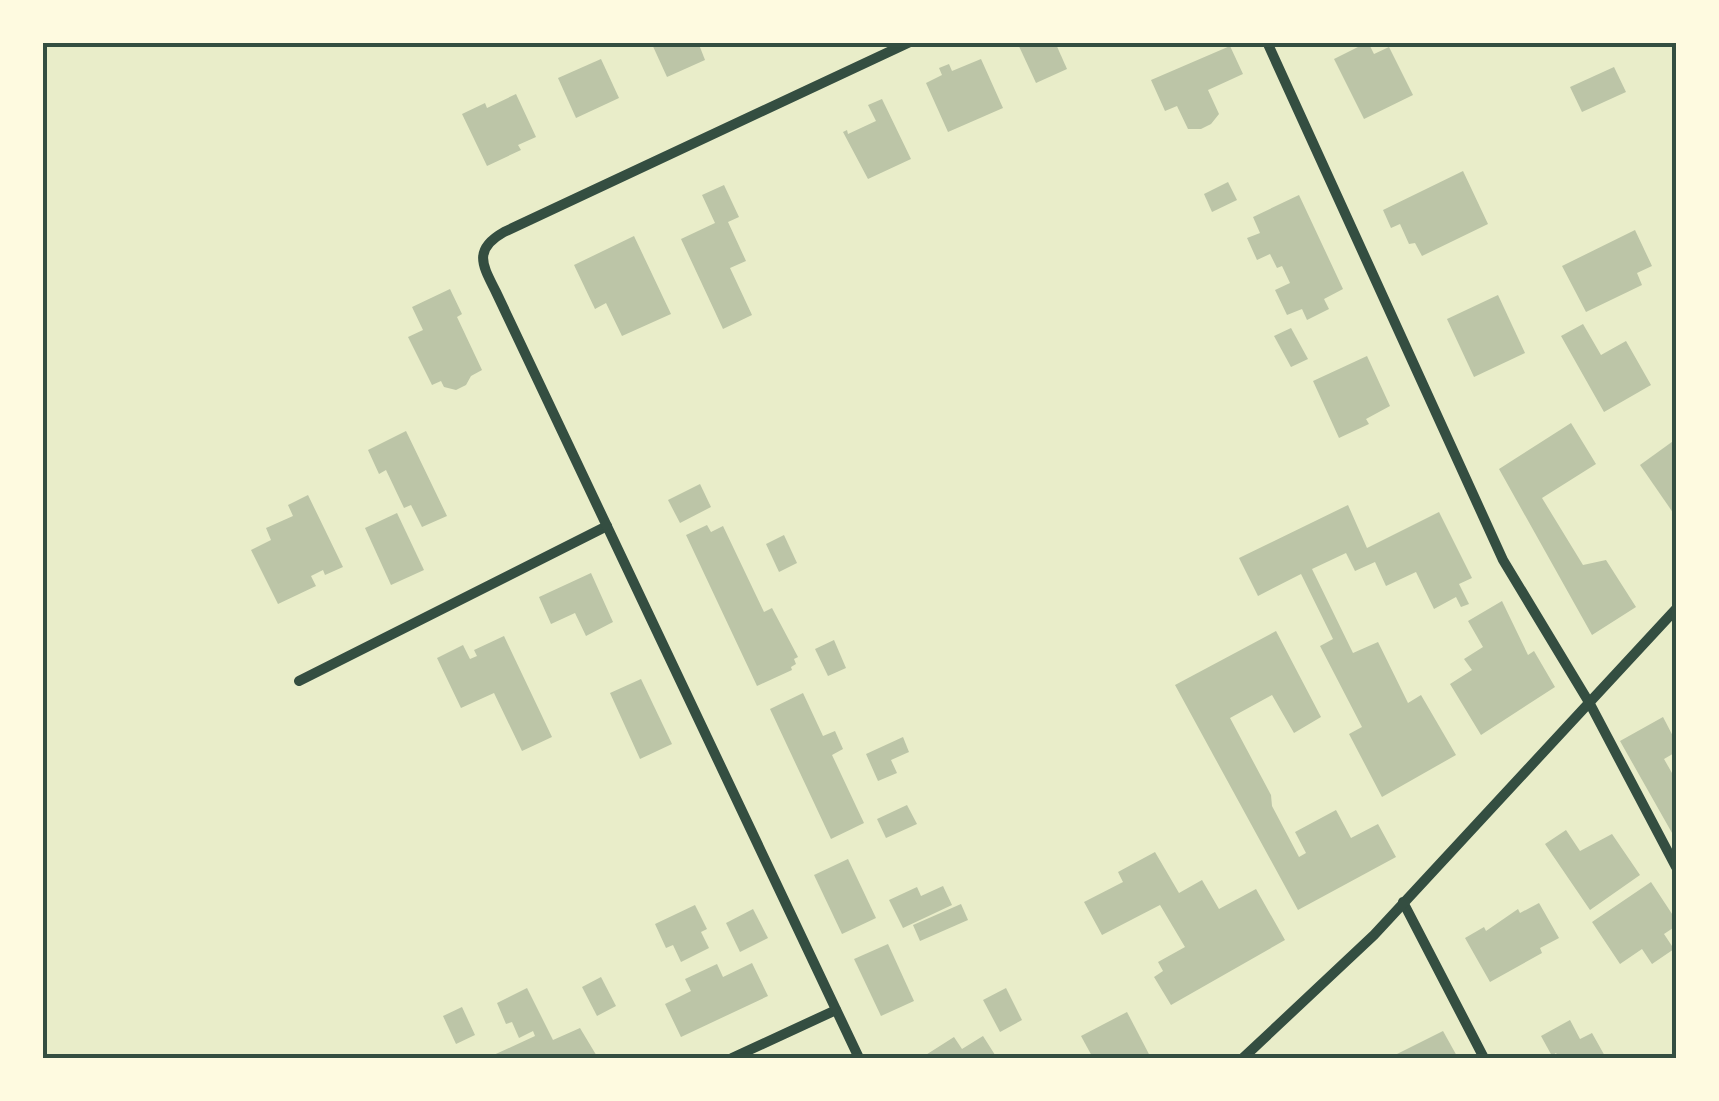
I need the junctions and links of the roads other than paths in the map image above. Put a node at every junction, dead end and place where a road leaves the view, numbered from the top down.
1 (910, 42) edge
2 (1267, 42) edge
3 (607, 526) junction
4 (1676, 609) edge
5 (299, 680) dead end
6 (1590, 704) junction
7 (1676, 867) edge
8 (1403, 902) junction
9 (836, 1010) junction
10 (732, 1058) edge
11 (859, 1058) edge
12 (1243, 1058) edge
13 (1484, 1058) edge

1 - 3 street
2 - 6 street
3 - 5 street
3 - 9 street
4 - 6 street
6 - 7 street
6 - 8 street
8 - 12 street
8 - 13 street
9 - 10 street
9 - 11 street

